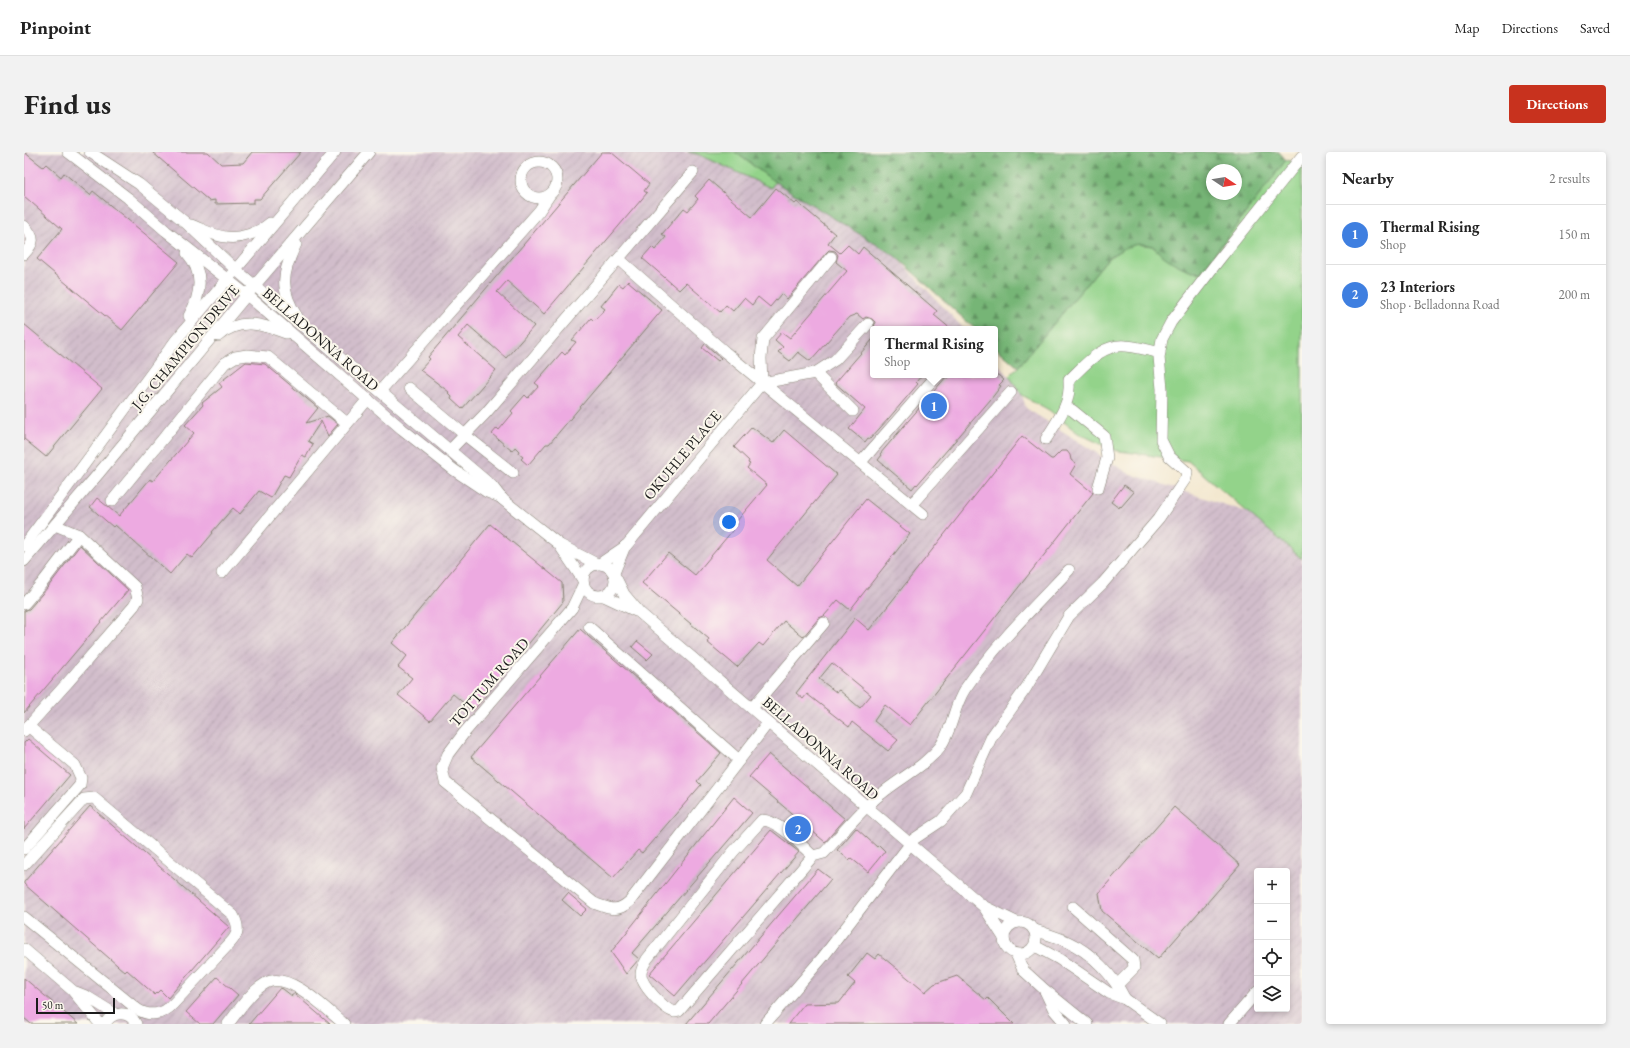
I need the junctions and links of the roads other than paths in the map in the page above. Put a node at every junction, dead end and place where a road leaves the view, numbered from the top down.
1 (68, 152) edge
2 (90, 152) edge
3 (335, 152) edge
4 (369, 152) edge
5 (1300, 158) edge
6 (693, 172) dead end
7 (550, 196) junction
8 (532, 197) junction
9 (284, 212) junction
10 (186, 223) junction
11 (526, 224) junction
12 (24, 226) edge
13 (304, 230) junction
14 (166, 231) junction
15 (24, 254) edge
16 (831, 257) dead end
17 (619, 259) junction
18 (235, 269) junction
19 (227, 279) junction
20 (255, 285) junction
21 (247, 295) junction
22 (868, 324) dead end
23 (305, 328) junction
24 (294, 336) junction
25 (176, 340) junction
26 (1160, 353) junction
27 (195, 357) junction
28 (815, 373) junction
29 (934, 378) edge
30 (762, 383) junction
31 (409, 388) dead end
32 (380, 391) junction
33 (1011, 392) dead end
34 (368, 399) junction
35 (1065, 408) junction
36 (853, 411) dead end
37 (347, 423) junction
38 (465, 435) junction
39 (1046, 439) dead end
40 (450, 450) junction
41 (861, 462) junction
42 (513, 473) dead end
43 (1098, 488) dead end
44 (502, 499) junction
45 (112, 501) dead end
46 (912, 504) junction
47 (923, 514) dead end
48 (55, 525) junction
49 (79, 535) junction
50 (560, 545) junction
51 (24, 546) edge
52 (626, 546) junction
53 (24, 561) edge
54 (598, 563) junction
55 (1069, 570) dead end
56 (222, 573) dead end
57 (615, 576) junction
58 (583, 582) junction
59 (599, 596) junction
60 (24, 604) edge
61 (572, 608) junction
62 (640, 613) junction
63 (824, 623) dead end
64 (589, 628) dead end
65 (752, 708) junction
66 (768, 723) junction
67 (26, 728) edge
68 (739, 760) junction
69 (867, 807) junction
70 (910, 844) junction
71 (24, 849) edge
72 (814, 856) junction
73 (24, 865) edge
74 (983, 906) junction
75 (1073, 907) dead end
76 (24, 917) edge
77 (1016, 922) junction
78 (1035, 930) junction
79 (1004, 938) junction
80 (1035, 946) junction
81 (24, 949) edge
82 (1016, 954) junction
83 (1118, 984) junction
84 (72, 990) junction
85 (1045, 990) junction
86 (1254, 995) edge
87 (1125, 999) junction
88 (115, 1014) junction
89 (134, 1017) edge
90 (100, 1024) edge
91 (104, 1024) edge
92 (228, 1024) edge
93 (344, 1024) edge
94 (765, 1024) edge
95 (1066, 1024) edge
96 (1087, 1024) edge
97 (1160, 1024) edge
98 (1229, 1024) edge

1 - 14 street, BELLADONNA ROAD
2 - 10 street, BELLADONNA ROAD
3 - 9 street, J.G. CHAMPION DRIVE
4 - 13 street, J.G. CHAMPION DRIVE
5 - 26 street
6 - 17 street
7 - 8 street
7 - 8 street
7 - 11 street
8 - 11 street
9 - 10 street
9 - 18 street, J.G. CHAMPION DRIVE
10 - 18 street, BELLADONNA ROAD
11 - 32 street
12 - 15 street
13 - 20 street, J.G. CHAMPION DRIVE
13 - 23 street
14 - 19 street, BELLADONNA ROAD
14 - 25 street
16 - 30 street
17 - 30 street
17 - 38 street
18 - 19 street, J.G. CHAMPION DRIVE
18 - 20 street, BELLADONNA ROAD
19 - 21 street, BELLADONNA ROAD
19 - 25 street, J.G. CHAMPION DRIVE
20 - 21 street, J.G. CHAMPION DRIVE
20 - 23 street, BELLADONNA ROAD
21 - 24 street, BELLADONNA ROAD
21 - 27 street, J.G. CHAMPION DRIVE
22 - 28 street
23 - 32 street, BELLADONNA ROAD
24 - 27 street
24 - 34 street, BELLADONNA ROAD
25 - 51 street, J.G. CHAMPION DRIVE
26 - 35 street
26 - 70 street
27 - 48 street, J.G. CHAMPION DRIVE
28 - 30 street
28 - 36 street
29 - 41 street
30 - 41 street
30 - 52 street, OKUHLE PLACE
31 - 38 street
32 - 40 street, BELLADONNA ROAD
33 - 46 street
34 - 37 street
34 - 44 street, BELLADONNA ROAD
35 - 39 street
35 - 43 street
37 - 45 street
37 - 56 street
38 - 40 street
38 - 42 street
40 - 44 street, BELLADONNA ROAD
41 - 46 street
44 - 50 street, BELLADONNA ROAD
46 - 47 street
48 - 49 street
48 - 53 street, J.G. CHAMPION DRIVE
49 - 60 street
49 - 67 street
50 - 54 street, BELLADONNA ROAD
50 - 58 street, BELLADONNA ROAD
52 - 54 street, OKUHLE PLACE
52 - 57 street, OKUHLE PLACE
54 - 57 street, BELLADONNA ROAD
54 - 58 street
55 - 69 street
57 - 59 street
57 - 62 street, BELLADONNA ROAD
58 - 59 street, BELLADONNA ROAD
58 - 61 street, TOTTUM ROAD
59 - 61 street, TOTTUM ROAD
59 - 62 street, BELLADONNA ROAD
61 - 68 street, TOTTUM ROAD
62 - 65 street, BELLADONNA ROAD
63 - 65 street
64 - 68 street
65 - 66 street, BELLADONNA ROAD
66 - 68 street
66 - 69 street, BELLADONNA ROAD
67 - 71 street
69 - 70 street, BELLADONNA ROAD
69 - 72 street
70 - 74 street, BELLADONNA ROAD
70 - 94 street
72 - 72 street
73 - 89 street
74 - 77 street, BELLADONNA ROAD
74 - 79 street, BELLADONNA ROAD
75 - 83 street
76 - 89 street
77 - 78 street, BELLADONNA ROAD
77 - 79 street
78 - 80 street
78 - 83 street, BELLADONNA ROAD
79 - 82 street, BELLADONNA ROAD
80 - 82 street
80 - 87 street
81 - 84 street
82 - 85 street, BELLADONNA ROAD
83 - 87 street, BELLADONNA ROAD
84 - 88 street
84 - 90 street
85 - 95 street
85 - 96 street, BELLADONNA ROAD
86 - 98 street
87 - 97 street
88 - 89 street
88 - 91 street
92 - 93 street

